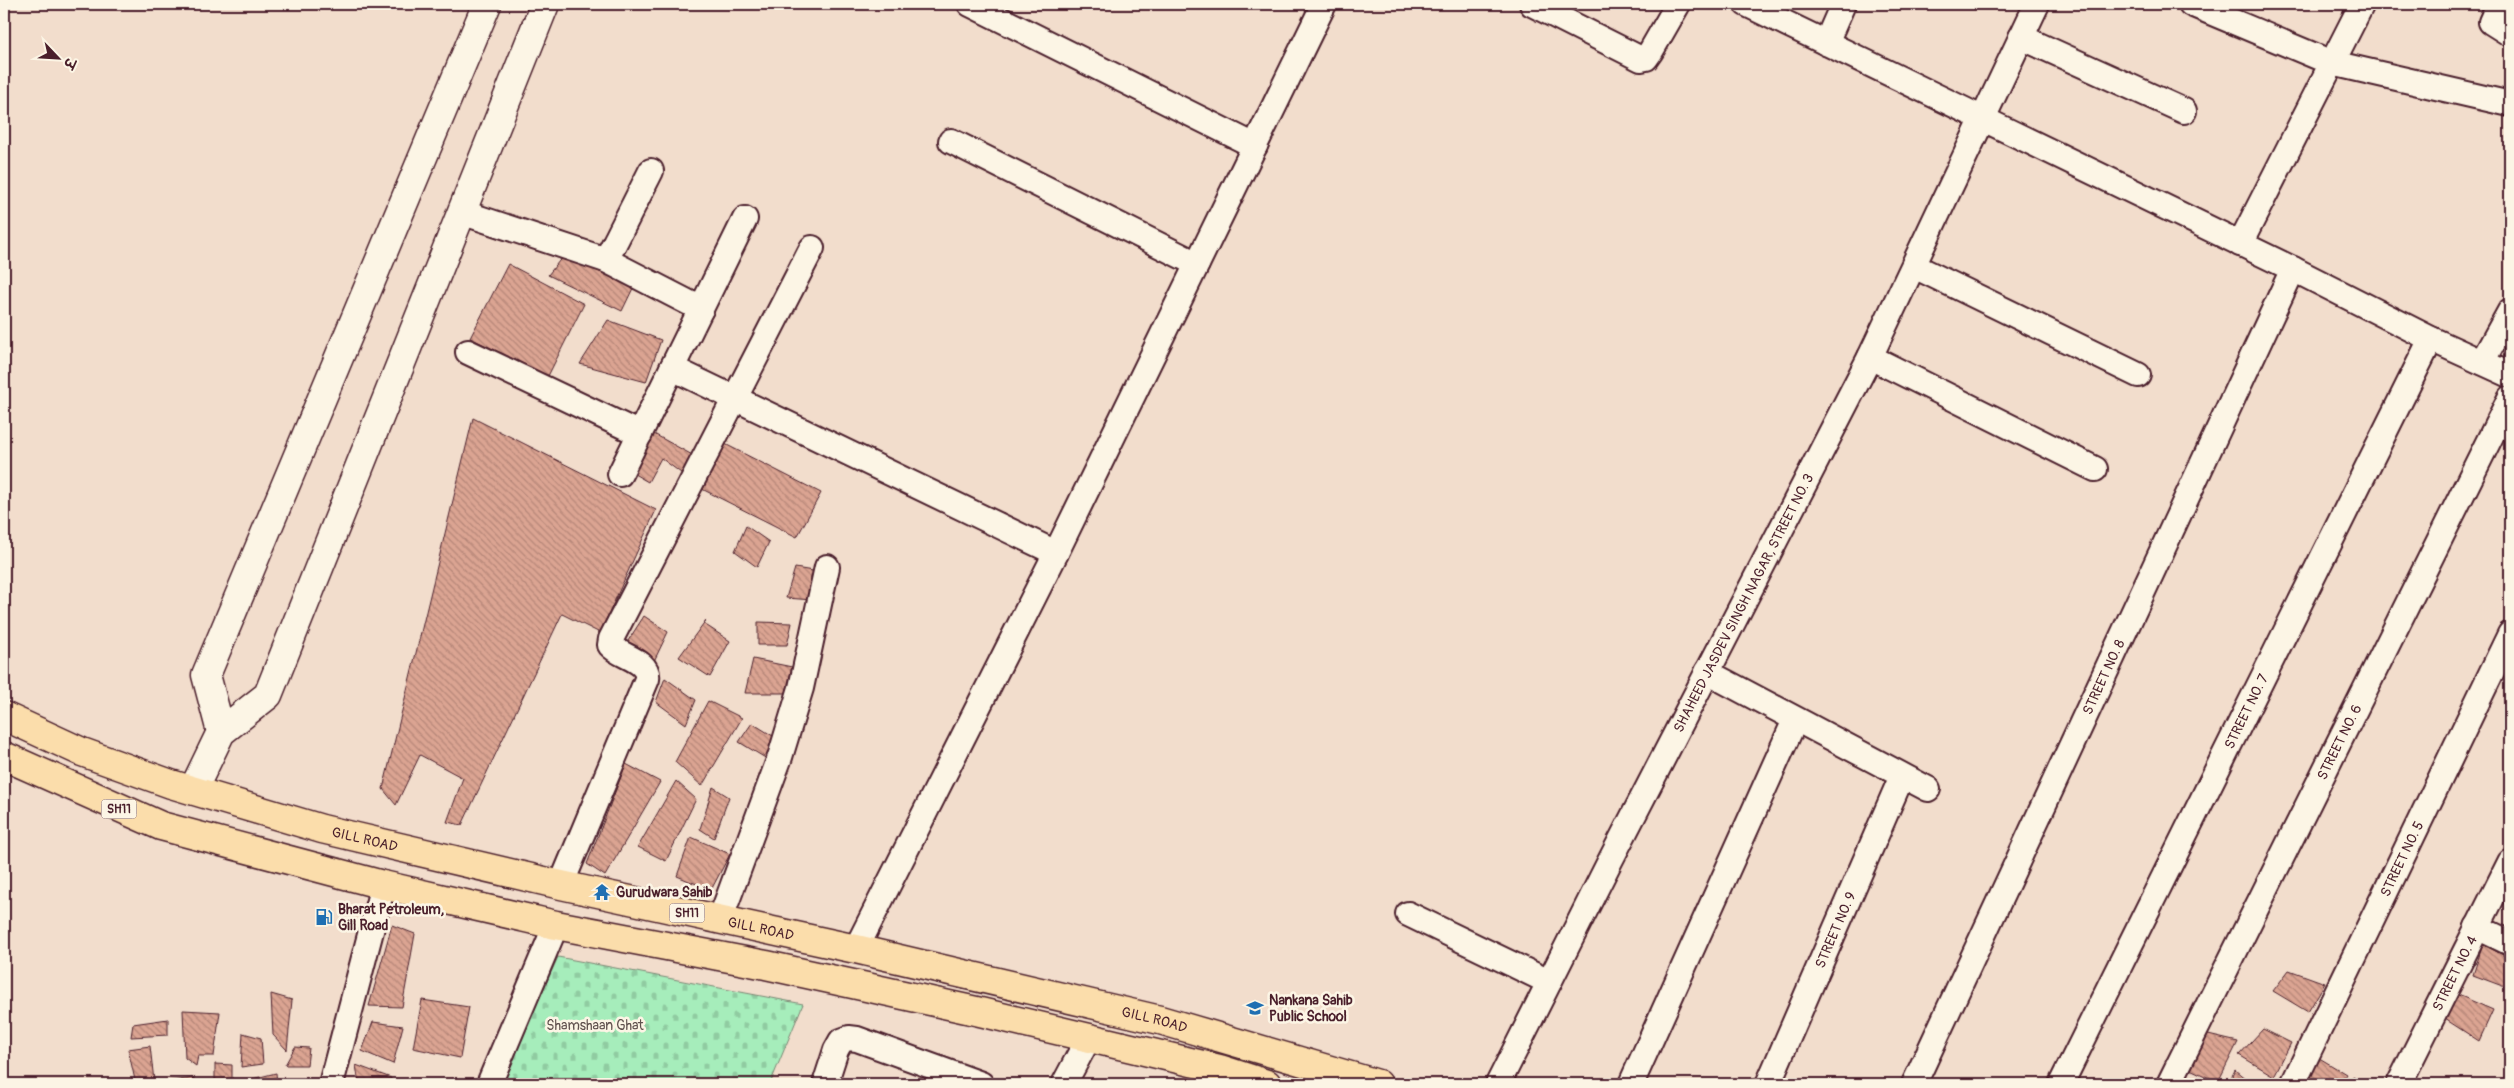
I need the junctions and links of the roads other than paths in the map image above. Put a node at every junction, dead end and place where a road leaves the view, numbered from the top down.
1 (487, 4) edge
2 (545, 4) edge
3 (970, 4) edge
4 (1324, 4) edge
5 (1532, 4) edge
6 (1678, 4) edge
7 (1746, 4) edge
8 (1843, 4) edge
9 (2036, 4) edge
10 (2192, 4) edge
11 (2362, 4) edge
12 (2499, 4) edge
13 (2510, 34) edge
14 (2021, 37) junction
15 (1826, 42) junction
16 (2332, 63) junction
17 (2510, 104) edge
18 (2184, 111) dead end
19 (1982, 119) junction
20 (951, 141) dead end
21 (1255, 146) junction
22 (651, 171) dead end
23 (461, 212) junction
24 (745, 219) dead end
25 (2240, 244) junction
26 (812, 248) dead end
27 (606, 260) junction
28 (1197, 264) junction
29 (1914, 266) junction
30 (2293, 269) junction
31 (701, 309) junction
32 (2510, 311) edge
33 (2430, 339) junction
34 (468, 352) dead end
35 (1870, 357) junction
36 (2482, 362) junction
37 (672, 368) junction
38 (2138, 375) dead end
39 (2510, 375) edge
40 (2510, 398) edge
41 (735, 400) junction
42 (640, 434) junction
43 (2095, 469) dead end
44 (620, 474) dead end
45 (1056, 553) junction
46 (827, 567) dead end
47 (2510, 634) edge
48 (1707, 672) junction
49 (4, 716) edge
50 (1795, 720) junction
51 (221, 732) junction
52 (4, 756) edge
53 (1902, 776) junction
54 (1928, 789) dead end
55 (193, 790) junction
56 (2510, 862) edge
57 (383, 885) junction
58 (561, 885) junction
59 (1408, 914) dead end
60 (720, 920) junction
61 (556, 926) junction
62 (2478, 927) junction
63 (2510, 942) edge
64 (856, 949) junction
65 (1550, 982) junction
66 (1088, 1039) junction
67 (940, 1077) edge
68 (331, 1084) edge
69 (489, 1084) edge
70 (825, 1084) edge
71 (981, 1084) edge
72 (1064, 1084) edge
73 (1267, 1084) edge
74 (1378, 1084) edge
75 (1498, 1084) edge
76 (1632, 1084) edge
77 (1768, 1084) edge
78 (1914, 1084) edge
79 (2061, 1084) edge
80 (2169, 1084) edge
81 (2292, 1084) edge
82 (2398, 1084) edge

1 - 51 street
2 - 23 street
3 - 21 street
4 - 21 street
5 - 6 street
7 - 15 street
8 - 15 street
9 - 14 street, SHAHEED JASDEV SINGH NAGAR, STREET NO. 3
10 - 16 street
11 - 16 street
12 - 13 street
14 - 18 street
14 - 19 street, SHAHEED JASDEV SINGH NAGAR, STREET NO. 3
15 - 19 street
16 - 17 street
16 - 25 street
19 - 25 street
19 - 29 street, SHAHEED JASDEV SINGH NAGAR, STREET NO. 3
20 - 28 street
21 - 28 street
22 - 27 street
23 - 27 street
23 - 51 street
24 - 31 street
25 - 30 street
26 - 41 street
27 - 31 street
28 - 45 street
29 - 35 street, SHAHEED JASDEV SINGH NAGAR, STREET NO. 3
29 - 38 street
30 - 33 street
30 - 78 street, STREET NO. 8
31 - 37 street
32 - 36 street
33 - 36 street
33 - 79 street, STREET NO. 7
34 - 42 street
35 - 43 street
35 - 48 street, SHAHEED JASDEV SINGH NAGAR, STREET NO. 3
36 - 39 street
37 - 41 street
37 - 42 street
40 - 80 street, STREET NO. 6
41 - 45 street
41 - 58 street
42 - 44 street
45 - 64 street
46 - 60 street
47 - 81 street, STREET NO. 5
48 - 50 street
48 - 65 street, SHAHEED JASDEV SINGH NAGAR, STREET NO. 3
49 - 55 main road, GILL ROAD / SH11
50 - 53 street
50 - 76 street
51 - 55 street
52 - 57 main road, SH11
53 - 54 street
53 - 77 street, STREET NO. 9
55 - 58 main road, GILL ROAD / SH11
56 - 62 street, STREET NO. 4
57 - 61 main road, SH11
57 - 68 street
58 - 60 main road, GILL ROAD / SH11
59 - 65 street
60 - 64 main road, GILL ROAD / SH11
61 - 66 main road, SH11
61 - 69 street
62 - 63 street
62 - 82 street, STREET NO. 4
64 - 74 main road, GILL ROAD / SH11
65 - 75 street, SHAHEED JASDEV SINGH NAGAR, STREET NO. 3
66 - 72 street
66 - 73 main road, SH11
67 - 70 street
67 - 71 street

